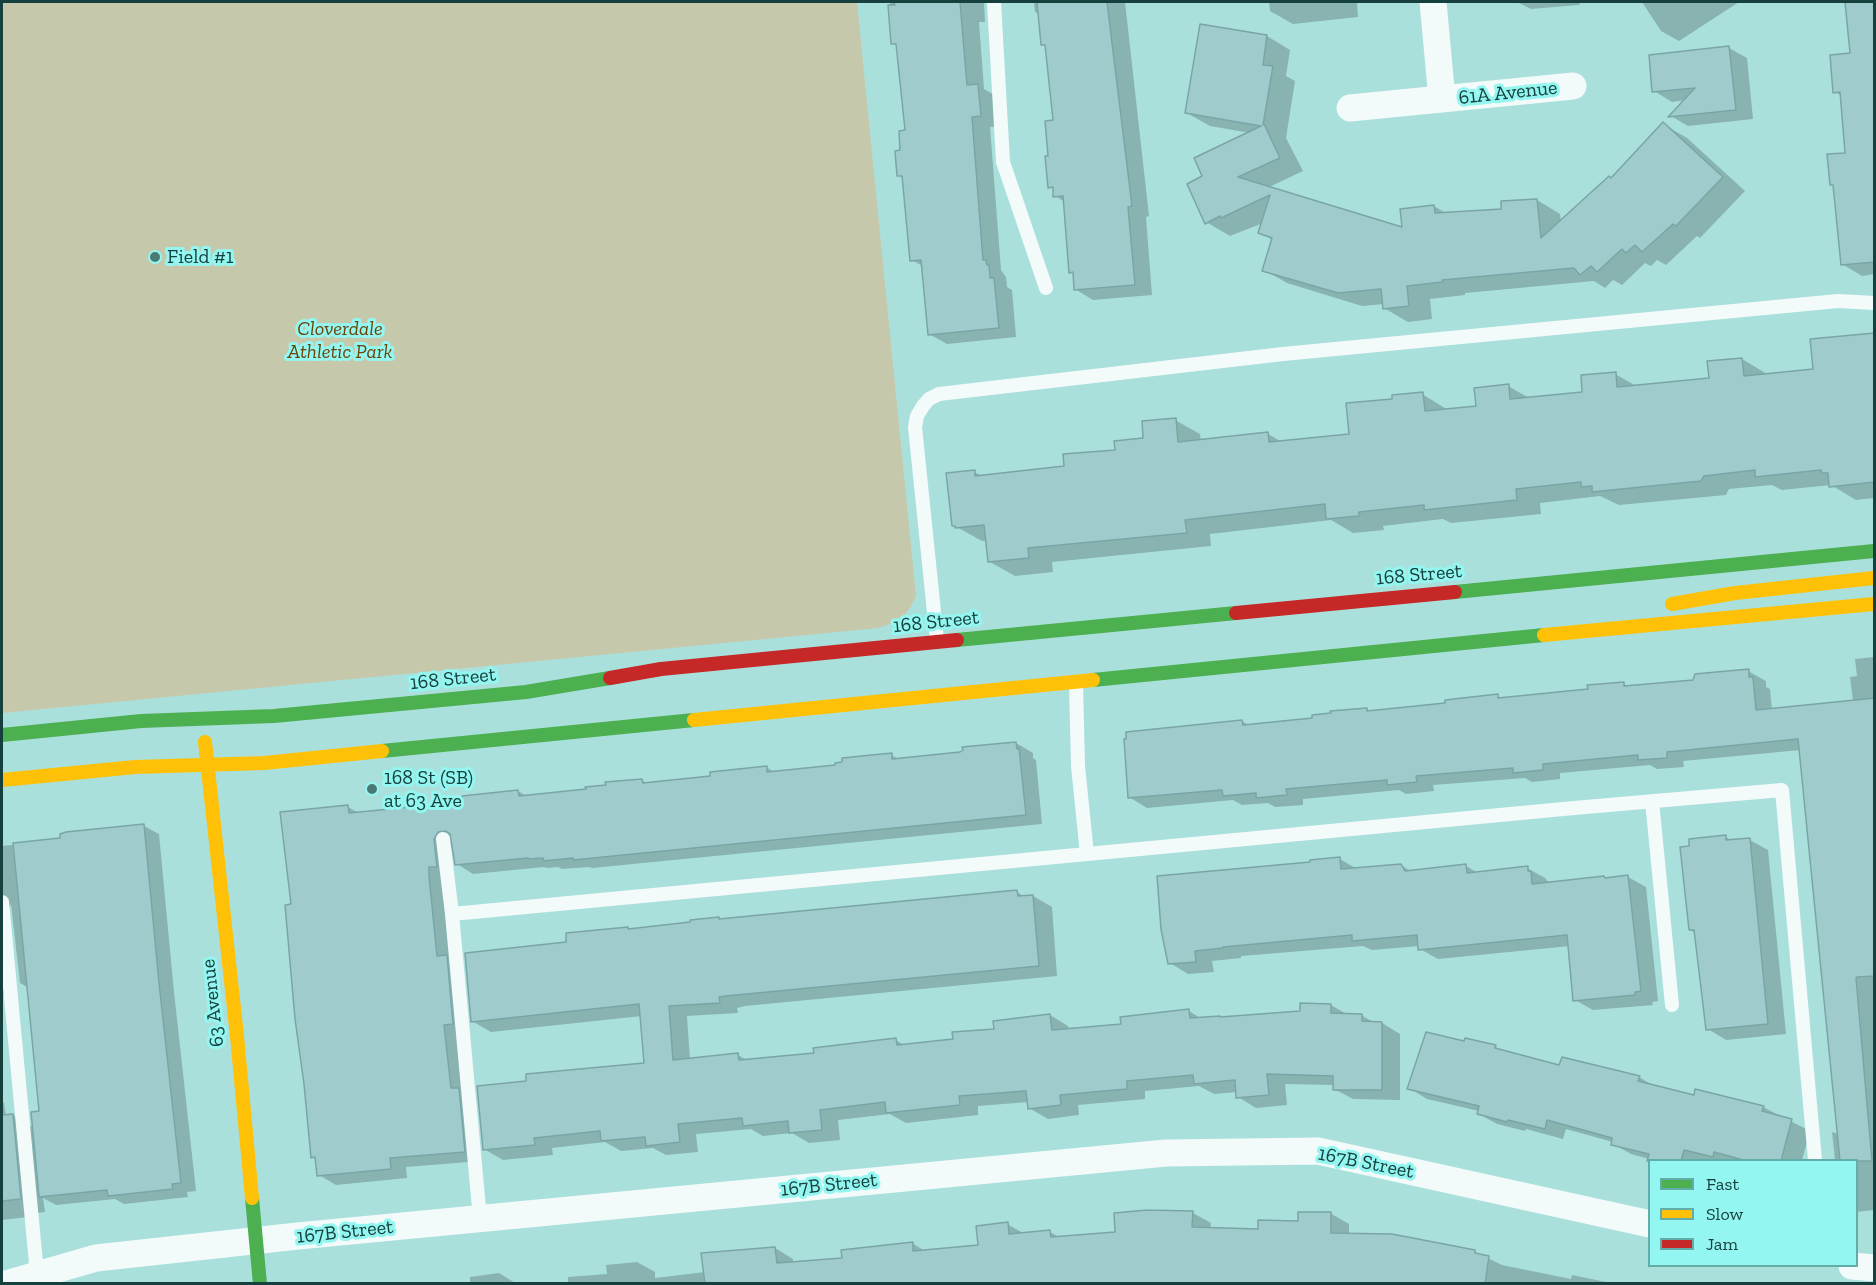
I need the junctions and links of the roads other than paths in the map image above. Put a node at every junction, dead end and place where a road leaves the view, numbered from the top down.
1 (994, 2) edge
2 (1433, 2) edge
3 (1573, 86) dead end
4 (1442, 99) junction
5 (1350, 108) dead end
6 (1046, 288) dead end
7 (1875, 303) edge
8 (1875, 551) edge
9 (1875, 578) edge
10 (1875, 604) edge
11 (1605, 629) junction
12 (937, 641) junction
13 (1076, 683) junction
14 (203, 719) junction
15 (2, 735) edge
16 (207, 765) junction
17 (2, 780) edge
18 (1652, 801) junction
19 (443, 840) dead end
20 (1087, 854) junction
21 (2, 902) edge
22 (452, 914) junction
23 (1672, 1005) dead end
24 (7, 1022) edge
25 (1815, 1159) edge
26 (480, 1219) junction
27 (1648, 1224) edge
28 (256, 1241) junction
29 (1858, 1267) edge
30 (1875, 1268) edge
31 (37, 1274) junction
32 (6, 1284) edge
33 (260, 1284) edge

1 - 6 lane
2 - 4 street, 61A Avenue
3 - 4 street, 61A Avenue
4 - 5 street, 61A Avenue
7 - 12 lane
8 - 12 main road, 168 Street
9 - 11 main road
10 - 11 main road
11 - 13 main road
12 - 14 main road, 168 Street
13 - 16 main road
13 - 20 lane
14 - 15 main road, 168 Street
14 - 16 main road, 63 Avenue
16 - 17 main road
16 - 28 main road, 63 Avenue
18 - 20 lane
18 - 23 lane
18 - 25 lane
19 - 22 lane
20 - 22 lane
21 - 24 lane
22 - 26 lane
24 - 31 lane
26 - 27 street, 167B Street
26 - 28 street, 167B Street
28 - 31 street, 167B Street
28 - 33 main road, 63 Avenue
29 - 30 street
31 - 32 street, 167B Street

